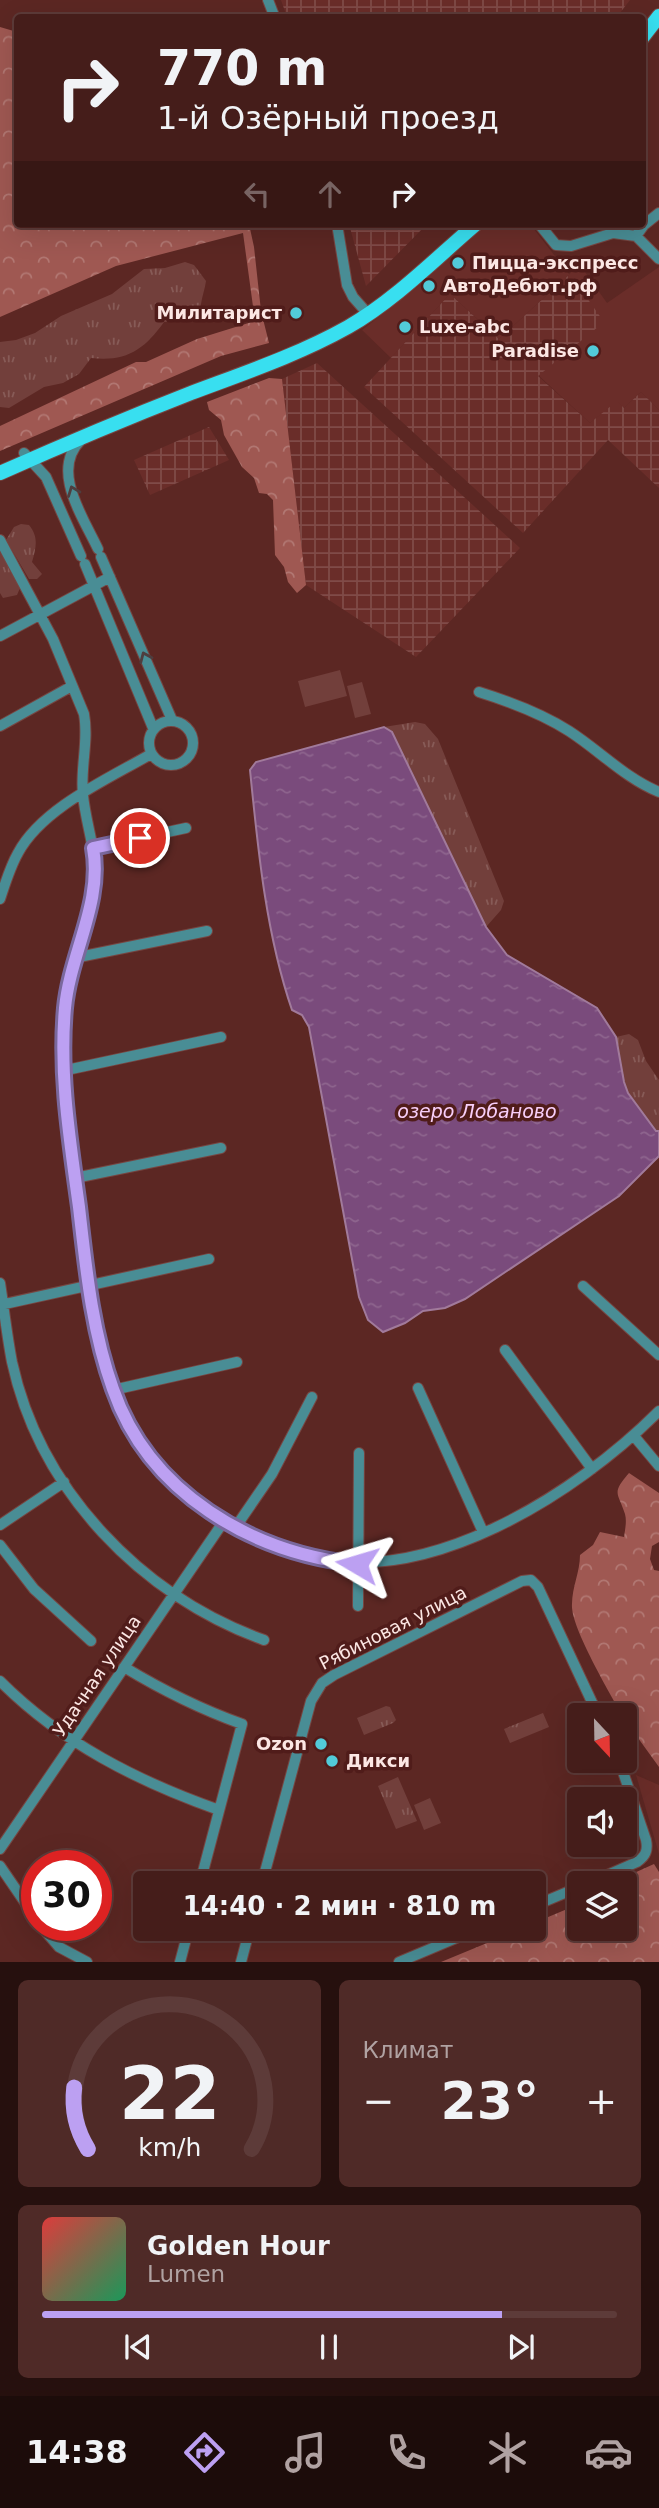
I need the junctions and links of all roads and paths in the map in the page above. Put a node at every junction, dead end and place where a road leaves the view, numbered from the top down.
1 (659, 4) edge
2 (659, 16) edge
3 (646, 20) edge
4 (646, 33) edge
5 (338, 228) edge
6 (459, 228) edge
7 (471, 228) edge
8 (542, 228) edge
9 (642, 228) edge
10 (636, 236) junction
11 (659, 259) edge
12 (365, 311) junction
13 (86, 436) junction
14 (27, 456) junction
15 (0, 463) edge
16 (0, 473) edge
17 (0, 540) edge
18 (110, 577) junction
19 (93, 584) junction
20 (40, 614) junction
21 (0, 636) edge
22 (72, 686) junction
23 (479, 692) dead end
24 (172, 720) junction
25 (0, 726) edge
26 (153, 728) junction
27 (151, 754) junction
28 (659, 792) edge
29 (83, 794) junction
30 (186, 828) dead end
31 (93, 848) junction
32 (0, 899) edge
33 (207, 931) dead end
34 (74, 958) junction
35 (221, 1037) dead end
36 (62, 1071) junction
37 (221, 1148) dead end
38 (75, 1178) junction
39 (209, 1259) dead end
40 (0, 1283) edge
41 (89, 1285) junction
42 (583, 1286) dead end
43 (1, 1305) edge
44 (505, 1350) dead end
45 (659, 1355) edge
46 (237, 1362) dead end
47 (418, 1388) dead end
48 (113, 1390) junction
49 (312, 1397) dead end
50 (659, 1411) edge
51 (634, 1436) junction
52 (359, 1452) dead end
53 (659, 1466) edge
54 (592, 1469) junction
55 (64, 1482) junction
56 (224, 1521) junction
57 (0, 1525) edge
58 (235, 1528) junction
59 (484, 1532) junction
60 (0, 1545) edge
61 (357, 1564) junction
62 (173, 1595) junction
63 (358, 1606) dead end
64 (264, 1640) dead end
65 (91, 1641) dead end
66 (124, 1667) junction
67 (0, 1681) edge
68 (592, 1703) edge
69 (74, 1741) junction
70 (624, 1773) edge
71 (219, 1810) junction
72 (0, 1849) edge
73 (0, 1866) edge
74 (203, 1871) edge
75 (265, 1871) edge
76 (618, 1871) edge
77 (567, 1892) edge
78 (21, 1897) edge
79 (546, 1901) edge
80 (54, 1941) edge
81 (186, 1941) edge
82 (247, 1941) edge
83 (449, 1941) edge
84 (87, 1962) edge
85 (180, 1962) edge
86 (241, 1962) edge
87 (400, 1962) edge

1 - 3 main road
2 - 4 main road
5 - 12 street
6 - 12 main road
7 - 12 main road
8 - 10 street
9 - 10 street
10 - 11 street
12 - 13 main road
12 - 14 main road
13 - 14 main road
18 -> 13 street
14 - 15 main road
14 - 16 main road
14 - 19 street
17 - 20 street
18 - 19 street
24 -> 18 street
19 - 20 street
19 - 26 street
20 - 21 street
20 - 22 street
22 - 25 street
22 - 29 street
23 - 28 street
24 - 26 street
24 - 27 street
26 - 27 street
27 - 29 street
29 - 31 street
29 - 32 street
30 - 31 street
31 - 34 street
33 - 34 street
34 - 36 street
35 - 36 street
36 - 38 street
37 - 38 street
38 - 41 street
39 - 41 street
40 - 43 street
41 - 43 street
41 - 48 street
42 - 45 street
43 - 55 street
44 - 54 street
46 - 48 street
47 - 59 street
48 - 56 street
49 - 58 street
50 - 51 street
51 - 53 street
51 - 54 street
52 - 61 street
54 - 59 street
55 - 57 street
55 - 62 street
56 - 58 street
56 - 62 street, Удачная улица
58 - 61 street
59 - 61 street
60 - 65 street
61 - 63 street
62 - 64 street
62 - 66 street, Удачная улица
66 - 69 street, Удачная улица
66 - 71 street
67 - 69 street
68 - 75 street, Рябиновая улица
69 - 71 street
69 - 72 street, Удачная улица
70 - 76 street
71 - 74 street
73 - 78 street
77 - 79 street
80 - 84 street
81 - 85 street
82 - 86 street
83 - 87 street

